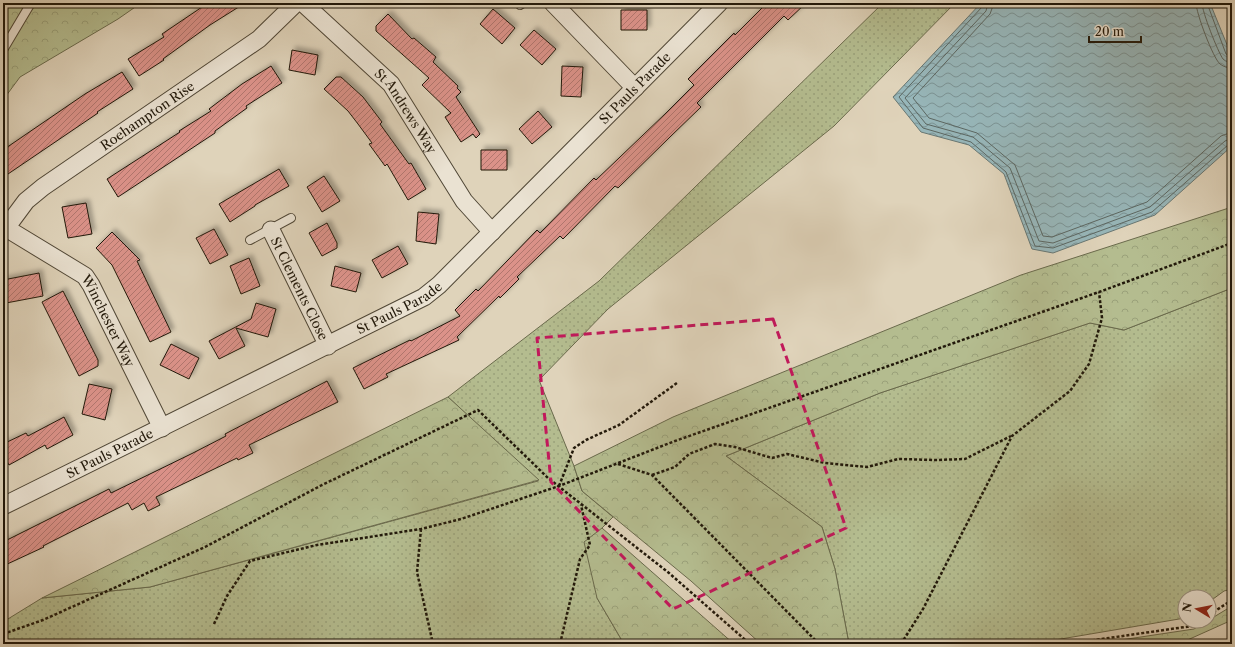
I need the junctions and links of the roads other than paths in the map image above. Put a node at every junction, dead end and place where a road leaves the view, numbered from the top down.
1 (31, 3) edge
2 (296, 3) edge
3 (303, 3) edge
4 (552, 3) edge
5 (719, 3) edge
6 (3, 50) edge
7 (635, 88) junction
8 (291, 218) dead end
9 (4, 230) edge
10 (271, 230) junction
11 (492, 232) junction
12 (250, 240) dead end
13 (328, 346) junction
14 (162, 428) junction
15 (3, 506) edge

1 - 6 lane
2 - 9 street, Roehampton Rise
3 - 11 street, St Andrews Way
4 - 7 street
5 - 7 street, St Pauls Parade
7 - 11 street, St Pauls Parade
8 - 10 lane
9 - 14 street, Winchester Way
10 - 12 lane
10 - 13 street, St Clements Close
11 - 13 street, St Pauls Parade
13 - 14 street, St Pauls Parade
14 - 15 street, St Pauls Parade

